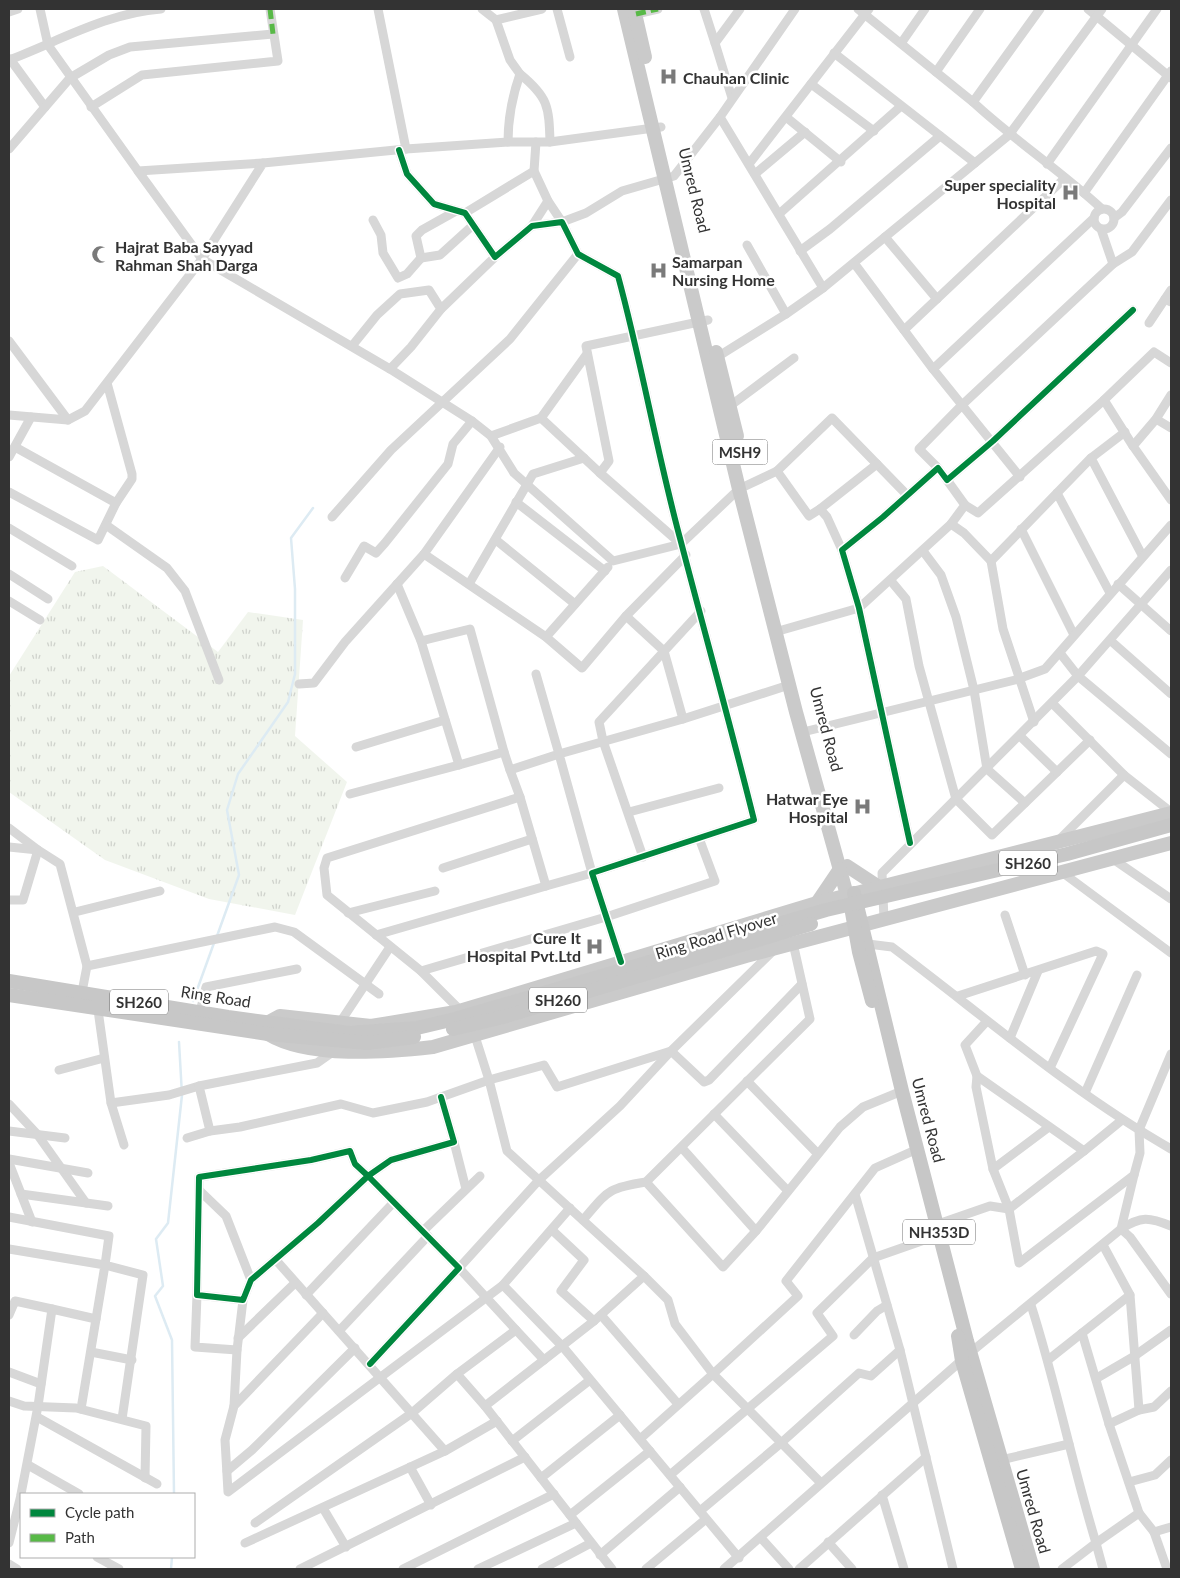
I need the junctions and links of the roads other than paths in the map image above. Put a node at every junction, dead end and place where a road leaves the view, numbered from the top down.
1 (18, 9) edge
2 (40, 9) edge
3 (161, 9) edge
4 (270, 9) edge
5 (378, 9) edge
6 (482, 9) edge
7 (542, 9) edge
8 (557, 9) edge
9 (658, 9) edge
10 (704, 9) edge
11 (740, 9) edge
12 (795, 9) edge
13 (925, 9) edge
14 (980, 9) edge
15 (1040, 9) edge
16 (1088, 9) edge
17 (1157, 9) edge
18 (864, 10) edge
19 (631, 11) edge
20 (9, 12) edge
21 (1099, 13) edge
22 (496, 20) junction
23 (272, 34) junction
24 (715, 42) junction
25 (902, 42) junction
26 (48, 45) junction
27 (1131, 45) junction
28 (834, 54) junction
29 (570, 57) dead end
30 (9, 59) edge
31 (936, 72) junction
32 (520, 74) junction
33 (1170, 75) edge
34 (70, 78) junction
35 (811, 84) junction
36 (732, 98) junction
37 (972, 102) junction
38 (45, 107) junction
39 (91, 107) junction
40 (900, 107) junction
41 (720, 117) junction
42 (786, 117) junction
43 (656, 127) junction
44 (874, 131) junction
45 (805, 132) junction
46 (1009, 135) junction
47 (940, 136) junction
48 (508, 142) junction
49 (536, 142) junction
50 (550, 142) junction
51 (1171, 148) edge
52 (9, 149) edge
53 (402, 149) junction
54 (841, 162) junction
55 (263, 163) junction
56 (975, 163) junction
57 (750, 164) junction
58 (1047, 164) junction
59 (138, 171) junction
60 (534, 171) junction
61 (755, 174) junction
62 (670, 177) junction
63 (1065, 178) junction
64 (1084, 192) junction
65 (1171, 200) edge
66 (548, 201) junction
67 (1102, 209) junction
68 (460, 212) junction
69 (779, 214) junction
70 (1094, 218) junction
71 (1114, 218) junction
72 (373, 220) dead end
73 (562, 222) junction
74 (472, 226) junction
75 (532, 226) junction
76 (1101, 229) junction
77 (885, 237) junction
78 (747, 245) dead end
79 (800, 251) junction
80 (578, 254) junction
81 (495, 257) junction
82 (421, 258) junction
83 (202, 259) junction
84 (854, 263) junction
85 (1113, 264) junction
86 (822, 288) junction
87 (1171, 290) edge
88 (937, 300) junction
89 (1168, 300) edge
90 (442, 309) junction
91 (1133, 310) dead end
92 (786, 314) junction
93 (704, 321) junction
94 (1149, 323) dead end
95 (904, 330) junction
96 (634, 336) junction
97 (352, 346) junction
98 (10, 347) edge
99 (587, 354) junction
100 (794, 358) dead end
101 (713, 359) junction
102 (1171, 363) edge
103 (390, 369) junction
104 (933, 369) junction
105 (107, 383) junction
106 (1171, 396) edge
107 (1104, 400) junction
108 (443, 403) junction
109 (962, 405) junction
110 (730, 406) junction
111 (9, 415) edge
112 (31, 417) junction
113 (541, 418) junction
114 (1156, 419) junction
115 (68, 420) junction
116 (472, 421) junction
117 (1171, 428) edge
118 (1125, 432) junction
119 (491, 436) junction
120 (993, 441) junction
121 (1133, 446) junction
122 (15, 447) junction
123 (500, 447) junction
124 (9, 457) edge
125 (584, 458) junction
126 (1091, 458) junction
127 (877, 464) junction
128 (938, 468) junction
129 (777, 471) junction
130 (600, 473) junction
131 (1020, 477) junction
132 (947, 480) junction
133 (526, 484) junction
134 (743, 486) junction
135 (9, 492) edge
136 (1057, 492) junction
137 (907, 495) junction
138 (1171, 500) edge
139 (516, 502) junction
140 (116, 503) junction
141 (965, 505) junction
142 (820, 509) junction
143 (332, 517) dead end
144 (951, 524) junction
145 (1171, 524) edge
146 (106, 525) junction
147 (9, 528) edge
148 (1021, 529) junction
149 (496, 540) junction
150 (681, 544) junction
151 (842, 550) junction
152 (924, 551) junction
153 (424, 554) junction
154 (686, 555) junction
155 (1142, 555) junction
156 (613, 561) junction
157 (991, 561) junction
158 (72, 566) dead end
159 (605, 571) junction
160 (1171, 571) edge
161 (9, 574) edge
162 (345, 578) dead end
163 (891, 581) junction
164 (397, 584) junction
165 (469, 584) junction
166 (1118, 584) junction
167 (1110, 593) junction
168 (48, 600) dead end
169 (9, 601) edge
170 (575, 604) junction
171 (1141, 605) junction
172 (859, 608) junction
173 (701, 611) junction
174 (626, 616) junction
175 (40, 620) dead end
176 (778, 630) junction
177 (1171, 630) edge
178 (1074, 636) junction
179 (546, 637) junction
180 (1110, 641) junction
181 (421, 642) junction
182 (664, 650) junction
183 (1060, 653) junction
184 (536, 674) dead end
185 (1078, 676) junction
186 (1018, 678) junction
187 (219, 680) dead end
188 (299, 684) dead end
189 (789, 685) junction
190 (974, 690) junction
191 (1171, 694) edge
192 (928, 701) junction
193 (1052, 703) junction
194 (725, 705) junction
195 (880, 712) junction
196 (683, 719) junction
197 (444, 720) junction
198 (1034, 722) junction
199 (806, 731) junction
200 (1020, 736) junction
201 (1090, 740) junction
202 (603, 741) junction
203 (356, 747) dead end
204 (504, 752) junction
205 (559, 754) junction
206 (1171, 754) edge
207 (459, 765) junction
208 (987, 769) junction
209 (510, 770) junction
210 (1057, 772) junction
211 (1124, 775) junction
212 (719, 788) dead end
213 (350, 794) dead end
214 (520, 797) junction
215 (956, 799) junction
216 (1025, 803) junction
217 (629, 812) junction
218 (1171, 813) edge
219 (1171, 825) edge
220 (9, 828) edge
221 (699, 838) junction
222 (532, 839) junction
223 (1171, 842) edge
224 (910, 843) junction
225 (1056, 843) junction
226 (9, 847) edge
227 (38, 850) junction
228 (642, 857) junction
229 (1113, 860) junction
230 (443, 868) dead end
231 (844, 868) junction
232 (1063, 873) junction
233 (592, 874) junction
234 (546, 886) junction
235 (160, 891) dead end
236 (436, 891) dead end
237 (883, 893) junction
238 (851, 894) junction
239 (1171, 898) edge
240 (9, 900) edge
241 (824, 911) junction
242 (74, 912) junction
243 (348, 913) junction
244 (1005, 915) dead end
245 (606, 917) junction
246 (884, 919) junction
247 (859, 925) junction
248 (376, 935) junction
249 (793, 943) junction
250 (868, 944) junction
251 (390, 947) junction
252 (776, 948) junction
253 (1171, 953) edge
254 (621, 962) junction
255 (87, 966) junction
256 (297, 969) dead end
257 (421, 970) junction
258 (1038, 971) junction
259 (1025, 975) junction
260 (1137, 975) dead end
261 (9, 981) edge
262 (364, 984) junction
263 (802, 984) junction
264 (82, 992) junction
265 (379, 994) dead end
266 (9, 995) edge
267 (958, 996) junction
268 (98, 1010) junction
269 (460, 1010) junction
270 (200, 1012) junction
271 (988, 1020) junction
272 (339, 1024) junction
273 (269, 1028) junction
274 (475, 1036) junction
275 (1010, 1038) junction
276 (335, 1051) junction
277 (670, 1051) junction
278 (1171, 1054) edge
279 (104, 1058) junction
280 (1050, 1068) junction
281 (58, 1070) dead end
282 (976, 1076) junction
283 (489, 1080) junction
284 (747, 1081) junction
285 (199, 1086) junction
286 (899, 1092) junction
287 (1085, 1093) junction
288 (441, 1097) junction
289 (111, 1103) junction
290 (9, 1104) edge
291 (714, 1114) junction
292 (1122, 1120) junction
293 (1049, 1126) junction
294 (1139, 1130) junction
295 (9, 1131) edge
296 (210, 1132) junction
297 (37, 1134) junction
298 (64, 1138) dead end
299 (187, 1138) dead end
300 (454, 1142) junction
301 (124, 1145) dead end
302 (682, 1148) junction
303 (1171, 1149) edge
304 (913, 1151) junction
305 (1084, 1151) junction
306 (816, 1153) junction
307 (9, 1159) edge
308 (9, 1164) edge
309 (63, 1169) junction
310 (993, 1169) junction
311 (88, 1173) dead end
312 (1134, 1175) junction
313 (368, 1176) junction
314 (480, 1176) dead end
315 (539, 1180) junction
316 (646, 1182) junction
317 (466, 1189) junction
318 (200, 1191) junction
319 (788, 1191) junction
320 (21, 1194) junction
321 (855, 1194) junction
322 (394, 1202) junction
323 (86, 1203) junction
324 (108, 1206) dead end
325 (570, 1208) junction
326 (1009, 1209) junction
327 (9, 1217) edge
328 (583, 1220) junction
329 (32, 1222) junction
330 (1171, 1226) edge
331 (1121, 1229) junction
332 (552, 1230) junction
333 (936, 1230) junction
334 (756, 1231) junction
335 (426, 1234) junction
336 (1103, 1245) junction
337 (9, 1252) edge
338 (873, 1258) junction
339 (275, 1259) junction
340 (105, 1265) junction
341 (459, 1268) junction
342 (644, 1276) junction
343 (251, 1280) junction
344 (295, 1283) junction
345 (503, 1285) junction
346 (1171, 1294) edge
347 (197, 1295) junction
348 (306, 1295) junction
349 (1130, 1295) junction
350 (487, 1297) junction
351 (12, 1300) edge
352 (243, 1300) junction
353 (1031, 1305) junction
354 (887, 1306) junction
355 (52, 1309) junction
356 (323, 1313) junction
357 (9, 1315) edge
358 (598, 1318) junction
359 (96, 1319) junction
360 (516, 1330) junction
361 (1171, 1330) edge
362 (339, 1331) junction
363 (1082, 1333) junction
364 (854, 1335) dead end
365 (238, 1338) junction
366 (563, 1347) junction
367 (355, 1348) junction
368 (237, 1350) junction
369 (900, 1350) junction
370 (91, 1352) junction
371 (966, 1356) junction
372 (1134, 1357) junction
373 (132, 1360) junction
374 (544, 1360) junction
375 (1048, 1360) junction
376 (370, 1364) junction
377 (9, 1372) edge
378 (457, 1374) junction
379 (713, 1374) junction
380 (382, 1378) junction
381 (1097, 1378) junction
382 (590, 1380) junction
383 (42, 1384) junction
384 (1171, 1391) edge
385 (9, 1401) edge
386 (678, 1404) junction
387 (913, 1404) junction
388 (38, 1406) junction
389 (234, 1406) junction
390 (485, 1406) junction
391 (747, 1408) junction
392 (81, 1409) junction
393 (1139, 1410) junction
394 (412, 1413) junction
395 (620, 1415) junction
396 (36, 1417) junction
397 (122, 1419) junction
398 (497, 1421) junction
399 (1109, 1424) junction
400 (640, 1439) junction
401 (512, 1441) junction
402 (781, 1443) junction
403 (1069, 1444) junction
404 (445, 1451) junction
405 (650, 1451) junction
406 (525, 1457) junction
407 (926, 1457) junction
408 (1002, 1460) junction
409 (1171, 1460) edge
410 (28, 1465) junction
411 (410, 1467) junction
412 (227, 1471) junction
413 (670, 1475) junction
414 (145, 1478) junction
415 (541, 1478) junction
416 (1129, 1482) junction
417 (821, 1483) junction
418 (157, 1484) dead end
419 (680, 1487) junction
420 (21, 1493) edge
421 (77, 1493) edge
422 (554, 1494) junction
423 (882, 1495) junction
424 (431, 1505) junction
425 (323, 1508) junction
426 (19, 1511) edge
427 (1139, 1513) junction
428 (570, 1515) junction
429 (703, 1515) junction
430 (255, 1523) dead end
431 (576, 1523) junction
432 (1171, 1527) edge
433 (1154, 1532) junction
434 (761, 1538) junction
435 (828, 1542) junction
436 (9, 1543) edge
437 (245, 1543) dead end
438 (591, 1543) junction
439 (1096, 1543) junction
440 (346, 1547) junction
441 (600, 1555) junction
442 (739, 1558) junction
443 (101, 1559) edge
444 (9, 1564) edge
445 (17, 1569) edge
446 (99, 1569) edge
447 (119, 1569) edge
448 (300, 1569) edge
449 (403, 1569) edge
450 (478, 1569) edge
451 (542, 1569) edge
452 (612, 1569) edge
453 (646, 1569) edge
454 (724, 1569) edge
455 (789, 1569) edge
456 (799, 1569) edge
457 (852, 1569) edge
458 (904, 1569) edge
459 (953, 1569) edge
460 (1022, 1569) edge
461 (1033, 1569) edge
462 (1062, 1569) edge
463 (1103, 1569) edge
464 (1167, 1569) edge

1 - 20 street
2 - 26 street
3 - 26 street
4 - 23 street
5 - 53 street
6 - 22 street
7 - 22 street
8 - 29 street
9 - 19 street
10 - 24 street
11 - 24 street
12 - 36 street
13 - 25 street
14 - 31 street
15 - 37 street
16 - 21 street
17 - 27 street
18 - 25 street
18 - 28 street
19 - 43 main road, Umred Road / MSH9
21 - 27 street
21 - 46 street
22 - 32 street
23 - 34 street
23 - 39 street
24 - 36 street
25 - 31 street
26 - 30 street
26 - 34 street
27 - 33 street
27 - 58 street
28 - 35 street
28 - 40 street
30 - 38 street
31 - 37 street
32 - 48 street
32 - 50 street
33 - 64 street
34 - 38 street
34 - 39 street
35 - 42 street
35 - 44 street
36 - 41 street
37 - 46 street
38 - 52 street
39 - 59 street
40 - 44 street
40 - 47 street
41 - 57 street
41 - 62 street
42 - 45 street
42 - 57 street
43 - 50 street
43 - 62 main road, Umred Road / MSH9
44 - 54 street
45 - 54 street
45 - 61 street
46 - 56 street
46 - 58 street
47 - 56 street
47 - 79 street
48 - 49 street
48 - 53 street
49 - 50 street
49 - 60 street
51 - 71 street
53 - 55 street
53 - 68 street
54 - 69 street
55 - 59 street
55 - 83 street
56 - 77 street
57 - 61 street
58 - 63 street
59 - 83 street
60 - 66 street
60 - 68 street
61 - 69 street
62 - 73 street
62 - 93 main road, Umred Road / MSH9
63 - 64 street
63 - 88 street
64 - 67 street
65 - 85 street
66 - 73 street
66 - 75 street
67 - 70 street
67 - 71 street
68 - 74 street
68 - 82 street
69 - 79 street
70 - 76 street
70 - 104 street
71 - 76 street
72 - 82 street
73 - 75 street
73 - 80 street
74 - 81 street
74 - 82 street
75 - 81 street
76 - 85 street
77 - 84 street
77 - 88 street
78 - 92 street
79 - 86 street
80 - 96 street
80 - 108 street
81 - 90 street
83 - 97 street
83 - 105 street
84 - 86 street
84 - 95 street
85 - 109 street
86 - 92 street
87 - 89 street
88 - 95 street
89 - 94 street
90 - 97 street
90 - 103 street
91 - 120 street
92 - 101 street
93 - 96 street
93 - 101 main road, Umred Road / MSH9
95 - 104 street
96 - 99 street
96 - 150 street
97 - 103 street
98 - 115 street
99 - 113 street
99 - 130 street
100 - 110 street
101 - 110 main road, Umred Road / MSH9
101 - 134 main road
102 - 107 street
103 - 108 street
104 - 109 street
105 - 115 street
105 - 140 street
106 - 114 street
107 - 118 street
107 - 131 street
108 - 116 street
108 - 143 street
109 - 120 street
109 - 128 street
110 - 134 main road, Umred Road / MSH9
111 - 112 street
112 - 115 street
112 - 122 street
113 - 119 street
113 - 125 street
114 - 117 street
114 - 121 street
116 - 119 street
116 - 162 street
118 - 121 street
118 - 126 street
119 - 123 street
120 - 131 street
120 - 132 street
121 - 138 street
122 - 124 street
122 - 140 street
123 - 133 street
123 - 153 street
125 - 130 street
125 - 133 street
126 - 136 street
126 - 155 street
127 - 129 street
127 - 137 street
127 - 142 street
128 - 132 street
128 - 137 street
129 - 134 street
129 - 142 street
130 - 150 street
131 - 141 street
132 - 141 street
133 - 139 street
133 - 156 street
134 - 150 street
134 - 176 main road, Umred Road / MSH9
135 - 146 street
136 - 148 street
136 - 167 street
137 - 151 street
139 - 149 street
139 - 159 street
140 - 146 street
141 - 144 street
142 - 151 street
144 - 152 street
144 - 157 street
145 - 155 street
146 - 187 street
147 - 158 street
148 - 157 street
148 - 178 street
149 - 165 street
149 - 170 street
150 - 154 street
150 - 156 street
151 - 172 street
152 - 163 street
152 - 190 street
153 - 164 street
153 - 165 street
154 - 173 street
154 - 174 street
155 - 166 street
156 - 159 street
157 - 186 street
159 - 170 street
160 - 171 street
161 - 168 street
163 - 172 street
163 - 192 street
164 - 181 street
164 - 188 street
165 - 179 street
166 - 167 street
166 - 171 street
167 - 178 street
169 - 175 street
170 - 179 street
171 - 177 street
171 - 180 street
172 - 176 street
172 - 195 street
173 - 182 street
173 - 194 street
174 - 179 street
174 - 182 street
176 - 189 main road
176 - 199 main road, Umred Road / MSH9
178 - 183 street
180 - 185 street
180 - 191 street
181 - 197 street
181 - 204 street
182 - 196 street
182 - 202 street
183 - 185 street
183 - 186 street
184 - 205 street
185 - 193 street
185 - 206 street
186 - 190 street
186 - 198 street
189 - 194 street
189 - 199 main road
190 - 192 street
190 - 208 street
192 - 195 street
192 - 215 street
193 - 198 street
193 - 201 street
194 - 196 street
194 - 221 street
195 - 199 street
195 - 224 street
196 - 202 street
197 - 203 street
197 - 207 street
198 - 200 street
199 - 231 main road, Umred Road / MSH9
200 - 208 street
200 - 210 street
201 - 210 street
201 - 211 street
202 - 205 street
202 - 217 street
204 - 207 street
204 - 209 street
205 - 209 street
205 - 233 street
207 - 213 street
208 - 215 street
208 - 216 street
209 - 214 street
210 - 216 street
211 - 218 street
211 - 225 street
212 - 217 street
214 - 222 street
214 - 243 street
215 - 216 street
215 - 224 street
217 - 228 street
218 - 225 main road
219 - 237 highway, Ring Road Flyover / SH260
220 - 227 street
221 - 228 street
221 - 245 street
222 - 230 street
222 - 234 street
223 - 229 main road
223 - 237 highway, Ring Road Flyover / SH260
224 - 237 street
225 - 237 main road
226 - 227 street
227 - 240 street
227 - 242 street
228 - 233 street
229 - 232 main road
229 - 239 street
231 - 237 main road
231 - 238 main road, Umred Road
231 - 241 main road
232 - 246 main road
232 - 253 street
233 - 234 street
233 - 245 street
234 - 248 street
235 - 242 street
236 - 243 street
237 - 238 main road
237 - 241 highway, Ring Road Flyover / SH260
237 - 246 street
238 - 241 main road
238 - 247 highway, NH353D
241 - 254 main road
241 - 273 highway, Ring Road Flyover / SH260
242 - 255 street
243 - 248 street
244 - 259 street
245 - 254 street
245 - 257 street
246 - 247 main road
247 - 249 main road
247 - 250 highway, Umred Road / NH353D
247 - 286 highway, NH353D
248 - 251 street
249 - 252 main road
249 - 263 street
250 - 267 street
250 - 286 highway, Umred Road / NH353D
251 - 257 street
251 - 262 street
252 - 274 main road
252 - 277 street
254 - 269 main road
255 - 262 street
255 - 264 street
256 - 270 street
257 - 269 street
258 - 259 street
258 - 275 street
258 - 280 street
259 - 267 street
260 - 287 street
261 - 264 highway, Ring Road / SH260
262 - 265 street
262 - 272 street
263 - 277 street
263 - 284 street
264 - 270 highway, Ring Road / SH260
266 - 268 highway, Ring Road / SH260
267 - 271 street
268 - 273 highway, Ring Road / SH260
268 - 279 street
269 - 272 main road
270 - 273 highway, Ring Road / SH260
271 - 275 street
271 - 282 street
272 - 273 main road
273 - 276 main road
274 - 276 main road
274 - 283 street
275 - 280 street
276 - 285 street
277 - 283 street
277 - 315 street
278 - 294 street
279 - 281 street
279 - 289 street
280 - 287 street
282 - 293 street
282 - 310 street
283 - 288 street
283 - 315 street
284 - 291 street
284 - 306 street
285 - 289 street
285 - 296 street
286 - 304 highway, NH353D
286 - 306 street
286 - 333 highway, Umred Road / NH353D
287 - 292 street
288 - 296 street
288 - 300 street
289 - 301 street
290 - 297 street
291 - 302 street
291 - 319 street
292 - 294 street
292 - 305 street
293 - 305 street
293 - 310 street
294 - 303 street
294 - 312 street
295 - 297 street
296 - 299 street
297 - 298 street
297 - 309 street
300 - 313 street
300 - 317 street
302 - 316 street
302 - 334 street
304 - 321 street
304 - 333 highway, NH353D
305 - 326 street
306 - 319 street
307 - 309 street
308 - 320 street
309 - 311 street
309 - 323 street
310 - 326 street
312 - 326 street
312 - 331 street
313 - 318 street
313 - 322 street
313 - 339 street
314 - 317 street
315 - 325 street
315 - 341 street
316 - 328 street
316 - 334 street
317 - 335 street
318 - 343 street
318 - 347 street
319 - 334 street
320 - 323 street
320 - 329 street
321 - 338 street
321 - 379 street
322 - 335 street
322 - 348 street
323 - 324 street
325 - 328 street
325 - 332 street
326 - 333 street
327 - 329 street
328 - 342 street
329 - 340 street
330 - 331 street
331 - 336 street
331 - 346 street
332 - 345 street
332 - 358 street
333 - 338 street
333 - 371 highway, NH353D
335 - 341 street
335 - 362 street
336 - 349 street
336 - 353 street
337 - 340 street
338 - 354 street
338 - 391 street
339 - 343 street
339 - 344 street
340 - 359 street
340 - 373 street
341 - 350 street
341 - 376 street
342 - 358 street
342 - 379 street
343 - 352 street
344 - 348 street
344 - 365 street
345 - 350 street
345 - 366 street
347 - 352 street
347 - 368 street
348 - 356 street
349 - 363 street
349 - 372 street
350 - 360 street
350 - 380 street
351 - 355 street
351 - 357 street
352 - 365 street
353 - 371 street
353 - 375 street
354 - 364 street
354 - 369 street
355 - 359 street
355 - 383 street
356 - 362 street
356 - 389 street
358 - 366 street
358 - 386 street
359 - 370 street
360 - 374 street
360 - 378 street
361 - 372 street
362 - 367 street
363 - 375 street
363 - 381 street
365 - 368 street
366 - 374 street
366 - 382 street
367 - 376 street
367 - 412 street
368 - 389 street
369 - 387 street
369 - 402 street
370 - 373 street
370 - 392 street
371 - 387 street
371 - 408 highway, Umred Road / NH353D
371 - 460 highway, NH353D
372 - 381 street
372 - 393 street
373 - 397 street
374 - 390 street
375 - 403 street
376 - 380 street
377 - 383 street
378 - 390 street
378 - 394 street
379 - 386 street
379 - 391 street
380 - 394 street
380 - 412 street
381 - 399 street
382 - 395 street
382 - 401 street
383 - 388 street
384 - 393 street
385 - 388 street
386 - 400 street
387 - 407 street
387 - 417 street
388 - 392 street
388 - 396 street
389 - 412 street
390 - 398 street
391 - 402 street
391 - 413 street
392 - 397 street
393 - 399 street
394 - 404 street
394 - 430 street
395 - 400 street
395 - 415 street
396 - 410 street
396 - 414 street
397 - 414 street
398 - 401 street
398 - 404 street
399 - 416 street
400 - 405 street
401 - 406 street
402 - 417 street
402 - 429 street
403 - 408 street
403 - 439 street
404 - 411 street
405 - 413 street
405 - 428 street
406 - 415 street
406 - 424 street
407 - 423 street
407 - 459 street
408 - 461 highway, Umred Road / NH353D
409 - 416 street
410 - 420 street
410 - 421 street
411 - 424 street
411 - 425 street
413 - 419 street
414 - 418 street
415 - 422 street
416 - 427 street
417 - 434 street
419 - 429 street
419 - 441 street
422 - 428 street
422 - 449 street
423 - 435 street
423 - 458 street
424 - 440 street
425 - 437 street
425 - 440 street
426 - 436 street
427 - 433 street
427 - 439 street
428 - 431 street
429 - 442 street
429 - 453 street
431 - 438 street
431 - 450 street
432 - 433 street
433 - 464 street
434 - 442 street
434 - 455 street
435 - 456 street
435 - 457 street
438 - 441 street
438 - 451 street
439 - 462 street
439 - 463 street
440 - 448 street
441 - 452 street
442 - 454 street
443 - 446 street
443 - 447 street
444 - 445 street

